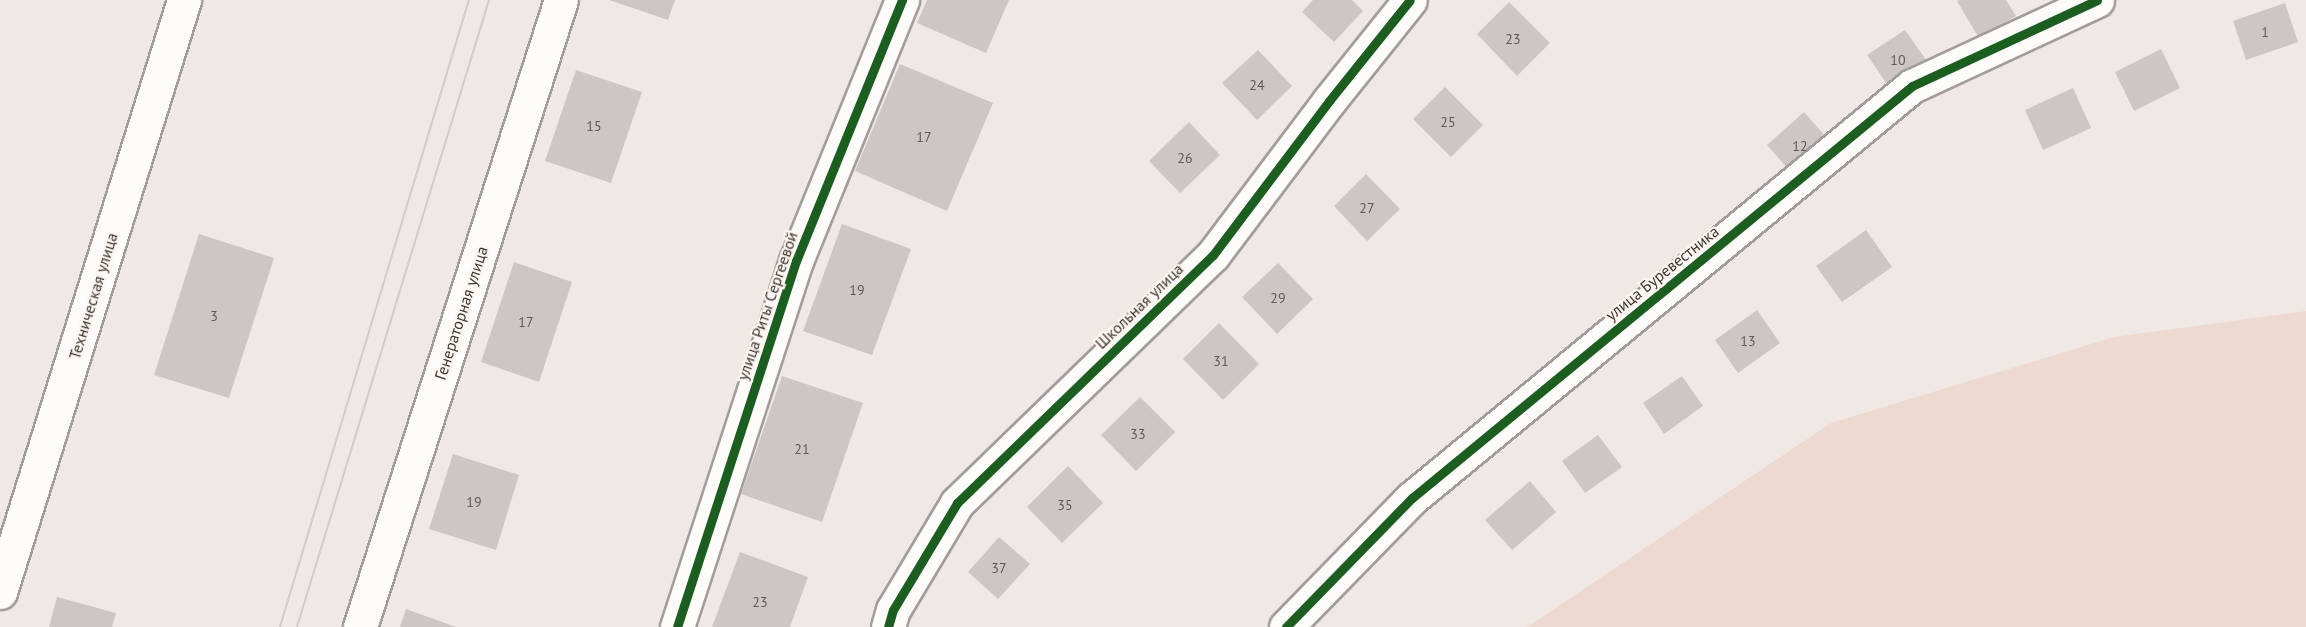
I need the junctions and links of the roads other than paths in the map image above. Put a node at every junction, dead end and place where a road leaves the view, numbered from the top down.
1 (184, 0) edge
2 (561, 0) edge
3 (902, 0) edge
4 (1410, 0) edge
5 (2097, 0) edge
6 (0, 592) edge
7 (360, 627) edge
8 (677, 627) edge
9 (888, 627) edge
10 (1286, 627) edge

1 - 6 street, Техническая улица
2 - 7 street, Генераторная улица
3 - 8 street, улица Риты Сергеевой
4 - 9 street, Школьная улица
5 - 10 street, улица Буревестника

